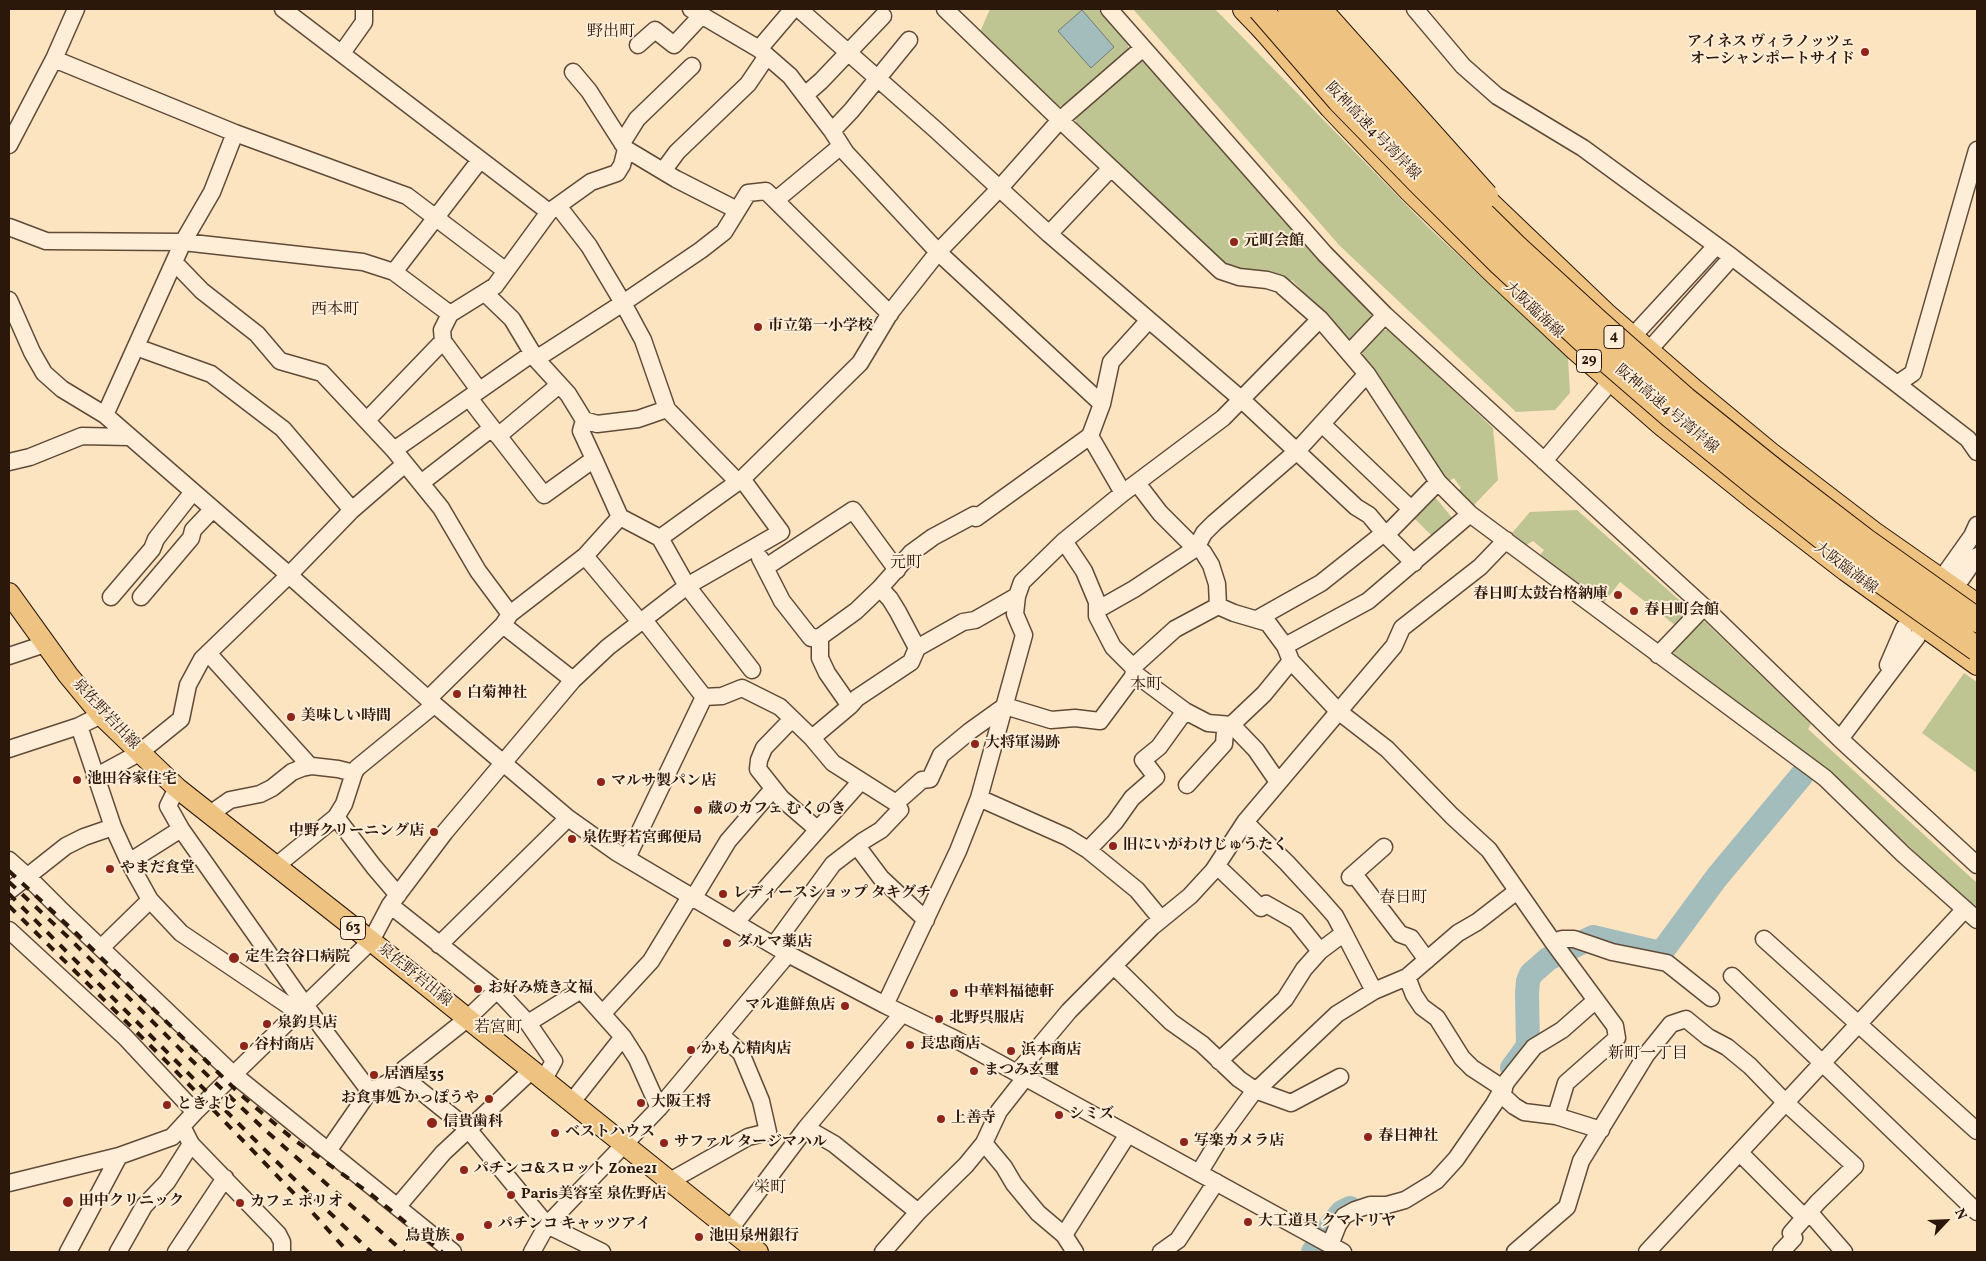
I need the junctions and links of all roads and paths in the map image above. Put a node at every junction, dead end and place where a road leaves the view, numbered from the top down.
1 (76, 9) edge
2 (283, 9) edge
3 (364, 9) edge
4 (793, 9) edge
5 (799, 9) edge
6 (946, 9) edge
7 (1109, 9) edge
8 (1244, 9) edge
9 (1260, 9) edge
10 (1290, 9) edge
11 (1305, 9) edge
12 (1319, 9) edge
13 (1415, 9) edge
14 (696, 12) edge
15 (884, 16) dead end
16 (909, 40) dead end
17 (638, 45) dead end
18 (1143, 48) junction
19 (848, 52) junction
20 (342, 53) junction
21 (763, 53) junction
22 (54, 59) junction
23 (692, 66) dead end
24 (573, 72) dead end
25 (878, 78) junction
26 (805, 95) junction
27 (1339, 100) junction
28 (1060, 120) junction
29 (832, 131) junction
30 (235, 133) junction
31 (9, 145) edge
32 (624, 146) junction
33 (842, 146) junction
34 (1977, 150) edge
35 (480, 160) junction
36 (1111, 168) junction
37 (663, 171) junction
38 (998, 189) junction
39 (776, 200) junction
40 (554, 209) junction
41 (737, 210) junction
42 (435, 218) junction
43 (9, 227) edge
44 (1048, 234) junction
45 (183, 242) junction
46 (1716, 246) junction
47 (938, 252) junction
48 (1732, 257) junction
49 (174, 262) junction
50 (506, 271) junction
51 (394, 272) junction
52 (485, 293) junction
53 (9, 300) edge
54 (623, 302) junction
55 (450, 314) junction
56 (890, 314) junction
57 (1385, 315) junction
58 (1320, 319) junction
59 (1149, 320) junction
60 (1598, 322) junction
61 (1633, 336) junction
62 (442, 341) junction
63 (136, 347) junction
64 (1649, 350) junction
65 (1350, 352) junction
66 (535, 356) junction
67 (1367, 374) junction
68 (1612, 381) junction
69 (1898, 384) junction
70 (559, 385) junction
71 (474, 394) junction
72 (1241, 399) junction
73 (1102, 404) junction
74 (667, 409) junction
75 (104, 416) junction
76 (367, 420) junction
77 (584, 420) junction
78 (1322, 424) junction
79 (495, 432) junction
80 (1090, 436) junction
81 (129, 437) junction
82 (394, 450) junction
83 (1296, 452) junction
84 (1977, 452) edge
85 (594, 459) junction
86 (1544, 461) junction
87 (9, 462) edge
88 (405, 464) junction
89 (740, 480) junction
90 (1438, 482) junction
91 (421, 483) junction
92 (1137, 483) junction
93 (192, 492) junction
94 (1123, 492) junction
95 (1411, 509) junction
96 (212, 510) junction
97 (352, 510) junction
98 (1470, 514) junction
99 (620, 517) junction
100 (1977, 525) edge
101 (1385, 534) junction
102 (660, 538) junction
103 (1506, 540) junction
104 (1064, 541) junction
105 (754, 547) junction
106 (1196, 548) junction
107 (585, 556) junction
108 (1977, 556) edge
109 (1414, 563) junction
110 (766, 567) junction
111 (897, 570) junction
112 (1945, 574) dead end
113 (288, 575) junction
114 (1957, 585) dead end
115 (687, 586) junction
116 (880, 588) junction
117 (9, 594) edge
118 (1017, 596) junction
119 (110, 597) dead end
120 (141, 597) dead end
121 (1977, 604) edge
122 (1218, 606) junction
123 (1704, 607) junction
124 (1097, 610) junction
125 (1257, 619) junction
126 (506, 620) junction
127 (1977, 620) edge
128 (642, 621) junction
129 (1910, 633) dead end
130 (820, 636) junction
131 (45, 644) junction
132 (1285, 646) junction
133 (916, 648) junction
134 (1977, 649) edge
135 (208, 653) junction
136 (1658, 655) junction
137 (9, 656) edge
138 (1291, 661) junction
139 (1977, 665) edge
140 (752, 670) dead end
141 (1133, 670) junction
142 (573, 680) junction
143 (704, 697) junction
144 (431, 702) junction
145 (850, 706) junction
146 (1005, 706) junction
147 (1184, 711) junction
148 (1338, 711) junction
149 (101, 715) junction
150 (792, 718) junction
151 (1232, 725) junction
152 (79, 726) junction
153 (812, 738) junction
154 (1840, 739) junction
155 (9, 750) edge
156 (139, 753) junction
157 (503, 763) junction
158 (310, 766) junction
159 (354, 773) junction
160 (95, 777) junction
161 (861, 781) junction
162 (1278, 782) junction
163 (1187, 785) dead end
164 (177, 788) junction
165 (773, 789) junction
166 (979, 798) junction
167 (896, 803) junction
168 (210, 814) junction
169 (336, 817) junction
170 (568, 818) junction
171 (1245, 822) junction
172 (113, 827) junction
173 (181, 828) junction
174 (817, 829) junction
175 (857, 846) junction
176 (1384, 847) dead end
177 (1088, 850) junction
178 (627, 858) junction
179 (9, 860) edge
180 (129, 862) junction
181 (1977, 865) edge
182 (276, 866) junction
183 (1216, 866) junction
184 (27, 876) junction
185 (9, 891) edge
186 (1517, 891) junction
187 (692, 896) junction
188 (150, 900) junction
189 (394, 900) junction
190 (1971, 914) edge
191 (1161, 919) junction
192 (926, 920) junction
193 (736, 922) junction
194 (9, 930) edge
195 (1344, 933) junction
196 (1764, 939) dead end
197 (371, 941) junction
198 (107, 942) dead end
199 (439, 946) junction
200 (777, 947) junction
201 (1558, 949) junction
202 (1320, 951) junction
203 (1427, 960) junction
204 (1114, 966) junction
205 (1407, 976) junction
206 (1732, 976) dead end
207 (496, 990) junction
208 (1374, 991) junction
209 (1711, 998) dead end
210 (1596, 1000) junction
211 (885, 1006) junction
212 (302, 1009) junction
213 (603, 1013) junction
214 (902, 1014) junction
215 (467, 1019) junction
216 (528, 1023) junction
217 (1860, 1025) junction
218 (721, 1035) junction
219 (623, 1037) junction
220 (1219, 1061) junction
221 (1823, 1064) junction
222 (233, 1074) junction
223 (1021, 1075) junction
224 (537, 1076) junction
225 (1340, 1076) dead end
226 (399, 1077) junction
227 (371, 1089) junction
228 (1500, 1089) junction
229 (1255, 1090) junction
230 (571, 1102) junction
231 (1786, 1103) junction
232 (658, 1108) junction
233 (194, 1112) junction
234 (1556, 1116) junction
235 (182, 1126) junction
236 (806, 1128) junction
237 (468, 1129) junction
238 (1601, 1130) junction
239 (1977, 1131) edge
240 (1128, 1134) junction
241 (984, 1143) junction
242 (192, 1144) junction
243 (624, 1145) junction
244 (328, 1151) junction
245 (1740, 1153) junction
246 (119, 1156) junction
247 (1199, 1173) junction
248 (225, 1178) junction
249 (670, 1181) junction
250 (1216, 1182) junction
251 (9, 1183) edge
252 (398, 1206) junction
253 (918, 1212) junction
254 (1977, 1212) edge
255 (1808, 1215) junction
256 (547, 1225) junction
257 (730, 1229) junction
258 (1064, 1235) junction
259 (1329, 1244) edge
260 (283, 1251) edge
261 (68, 1252) edge
262 (118, 1252) edge
263 (176, 1252) edge
264 (453, 1252) edge
265 (532, 1252) edge
266 (602, 1252) edge
267 (758, 1252) edge
268 (883, 1252) edge
269 (1075, 1252) edge
270 (1161, 1252) edge
271 (1515, 1252) edge
272 (1647, 1252) edge
273 (1780, 1252) edge
274 (1844, 1252) edge

1 - 22 street
2 - 20 street
3 - 20 street
4 - 21 street
5 - 19 street
6 - 28 street
7 - 18 street
8 - 27 highway, bridge
8 - 68 main road, 大阪臨海線 / 29
9 - 27 highway, 阪神高速4号湾岸線 / 4, bridge
10 - 60 highway, 阪神高速4号湾岸線 / 4, bridge
11 - 61 main road
12 - 60 highway, bridge
13 - 46 street
14 - 17 street
14 - 21 street
15 - 19 street
16 - 25 street
18 - 28 street
18 - 57 street
19 - 25 street
19 - 26 street
20 - 35 street
21 - 26 street
21 - 37 street
22 - 30 street
22 - 31 street
23 - 32 street
24 - 32 street
25 - 29 street
25 - 38 street
26 - 29 street
27 - 134 highway, 阪神高速4号湾岸線 / 4, bridge
28 - 36 street
28 - 38 street
29 - 33 street
30 - 42 street
30 - 45 street
32 - 37 street
32 - 40 street
33 - 39 street
33 - 47 street
34 - 69 street
35 - 40 street
35 - 42 street
36 - 44 street
36 - 58 street
37 - 41 street
38 - 44 street
38 - 47 street
39 - 41 street
39 - 56 street
40 - 50 street
40 - 54 street
41 - 54 street
42 - 50 street
42 - 51 street
43 - 45 street
44 - 59 street
45 - 49 street
45 - 51 street
46 - 48 street
46 - 61 street
47 - 56 street
47 - 73 street
48 - 64 street
48 - 69 street
49 - 63 street
49 - 76 street
50 - 52 street
51 - 55 street
52 - 55 street
52 - 66 street
53 - 75 street
54 - 66 street
54 - 74 street
55 - 62 street
56 - 89 street
57 - 65 street
57 - 86 street
58 - 65 street
58 - 72 street
59 - 72 street
59 - 73 street
60 - 127 highway, 阪神高速4号湾岸線 / 4, bridge
61 - 64 main road
61 - 68 street
62 - 71 street
62 - 76 street
63 - 75 street
63 - 97 street
64 - 68 street
64 - 121 main road
65 - 67 street
66 - 70 street
66 - 71 street
67 - 78 street
67 - 90 street
68 - 86 street
68 - 139 main road, 大阪臨海線 / 29
69 - 84 street
70 - 77 street
70 - 79 street
71 - 79 street
71 - 82 street
72 - 83 street
72 - 92 street
73 - 80 street
74 - 77 street
74 - 89 street
75 - 81 street
76 - 82 street
77 - 85 street
78 - 83 street
78 - 95 street
79 - 85 street
79 - 91 street
80 - 94 street
80 - 111 street
81 - 87 street
81 - 93 street
82 - 88 street
83 - 101 street
83 - 106 street
85 - 99 street
86 - 123 street
88 - 91 street
88 - 97 street
89 - 102 street
89 - 105 street
90 - 95 street
90 - 98 street
91 - 126 street
92 - 94 street
92 - 106 street
93 - 96 street
93 - 119 street
94 - 104 street
95 - 101 street
96 - 113 street
96 - 120 street
97 - 113 street
98 - 103 street
98 - 109 street
99 - 102 street
99 - 107 street
100 - 112 street
101 - 109 street
101 - 125 street
102 - 115 street
103 - 136 street
103 - 148 street
104 - 118 street
104 - 124 street
105 - 110 street
105 - 115 street
106 - 122 street
106 - 124 street
107 - 126 street
107 - 128 street
108 - 114 street
109 - 132 street
110 - 111 street
110 - 130 street
111 - 116 street
113 - 135 street
113 - 144 street
115 - 128 street
115 - 140 street
116 - 130 street
116 - 133 street
117 - 131 main road, 泉佐野岩出線 / 63
118 - 133 street
118 - 146 street
122 - 125 street
122 - 141 street
123 - 136 street
123 - 154 street
124 - 141 street
125 - 132 street
126 - 142 street
126 - 144 street
128 - 142 street
128 - 143 street
129 - 154 street
130 - 145 street
131 - 137 street
131 - 149 main road, 泉佐野岩出線 / 63
132 - 138 street
133 - 145 street
135 - 156 street
135 - 158 street
136 - 190 street
138 - 148 street
138 - 151 street
141 - 146 street
141 - 147 street
142 - 157 street
143 - 150 street
143 - 178 street
144 - 157 street
144 - 159 street
145 - 153 street
146 - 166 street
146 - 167 street
147 - 151 street
147 - 177 street
148 - 162 street
148 - 186 street
149 - 152 street
149 - 156 main road, 泉佐野岩出線 / 63
150 - 153 street
150 - 165 street
151 - 162 street
151 - 163 street
152 - 155 street
152 - 160 street
153 - 161 street
154 - 181 street
156 - 160 street
156 - 164 main road, 泉佐野岩出線 / 63
157 - 170 street
157 - 189 street
158 - 159 street
158 - 168 street
159 - 169 street
160 - 172 street
161 - 167 street
161 - 174 street
162 - 171 street
164 - 168 main road, 泉佐野岩出線 / 63
164 - 173 street
165 - 174 street
165 - 187 street
166 - 177 street
166 - 192 street
167 - 175 street
168 - 182 main road, 泉佐野岩出線 / 63
169 - 182 street
169 - 189 street
170 - 178 street
170 - 199 street
171 - 183 street
171 - 195 street
172 - 180 street
172 - 184 street
173 - 180 street
173 - 212 street
174 - 193 street
175 - 192 street
175 - 200 street
176 - 203 street
177 - 191 street
178 - 187 street
179 - 184 street
180 - 188 street
182 - 197 main road, 泉佐野岩出線 / 63
183 - 191 street
183 - 202 street
184 - 185 street
184 - 222 street
186 - 201 street
186 - 203 street
187 - 193 street
187 - 213 street
188 - 198 street
188 - 212 street
189 - 197 street
189 - 199 street
190 - 217 street
191 - 204 street
192 - 211 street
193 - 200 street
194 - 233 street
195 - 202 street
195 - 208 street
196 - 217 street
197 - 212 street
197 - 215 main road, 泉佐野岩出線 / 63
199 - 207 street
200 - 211 street
200 - 218 street
201 - 209 street
201 - 210 street
202 - 220 street
203 - 205 street
204 - 220 street
204 - 223 street
205 - 208 street
205 - 228 street
206 - 221 street
207 - 215 street
207 - 216 street
208 - 229 street
210 - 228 street
210 - 234 street
211 - 214 street
212 - 222 street
212 - 227 street
213 - 216 street
213 - 219 street
214 - 223 street
214 - 236 street
215 - 224 main road, 泉佐野岩出線 / 63
215 - 226 street
216 - 224 street
217 - 221 street
217 - 239 street
218 - 232 street
218 - 249 street
219 - 230 street
219 - 232 street
220 - 229 street
221 - 231 street
221 - 254 street
222 - 233 street
222 - 244 street
223 - 240 street
223 - 241 street
224 - 230 main road, 泉佐野岩出線 / 63
224 - 237 street
225 - 229 street
226 - 227 street
226 - 237 street
227 - 244 street
228 - 234 street
228 - 259 street
229 - 247 street
230 - 243 main road, 泉佐野岩出線 / 63
231 - 238 street
231 - 245 street
231 - 255 street
232 - 243 street
233 - 235 street
234 - 238 street
235 - 242 street
235 - 246 street
236 - 253 street
236 - 257 street
237 - 252 street
237 - 256 street
238 - 271 street
240 - 247 street
240 - 258 street
241 - 253 street
241 - 258 street
242 - 248 street
242 - 262 street
243 - 249 main road, 泉佐野岩出線 / 63
243 - 256 street
244 - 252 street
245 - 255 street
245 - 272 street
246 - 251 street
246 - 261 street
247 - 250 street
248 - 260 street
248 - 263 street
249 - 257 main road, 泉佐野岩出線 / 63
250 - 259 street
250 - 270 street
252 - 264 street
253 - 268 street
255 - 273 street
255 - 274 street
256 - 265 street
256 - 266 street
257 - 267 main road, 泉佐野岩出線 / 63
258 - 269 street

